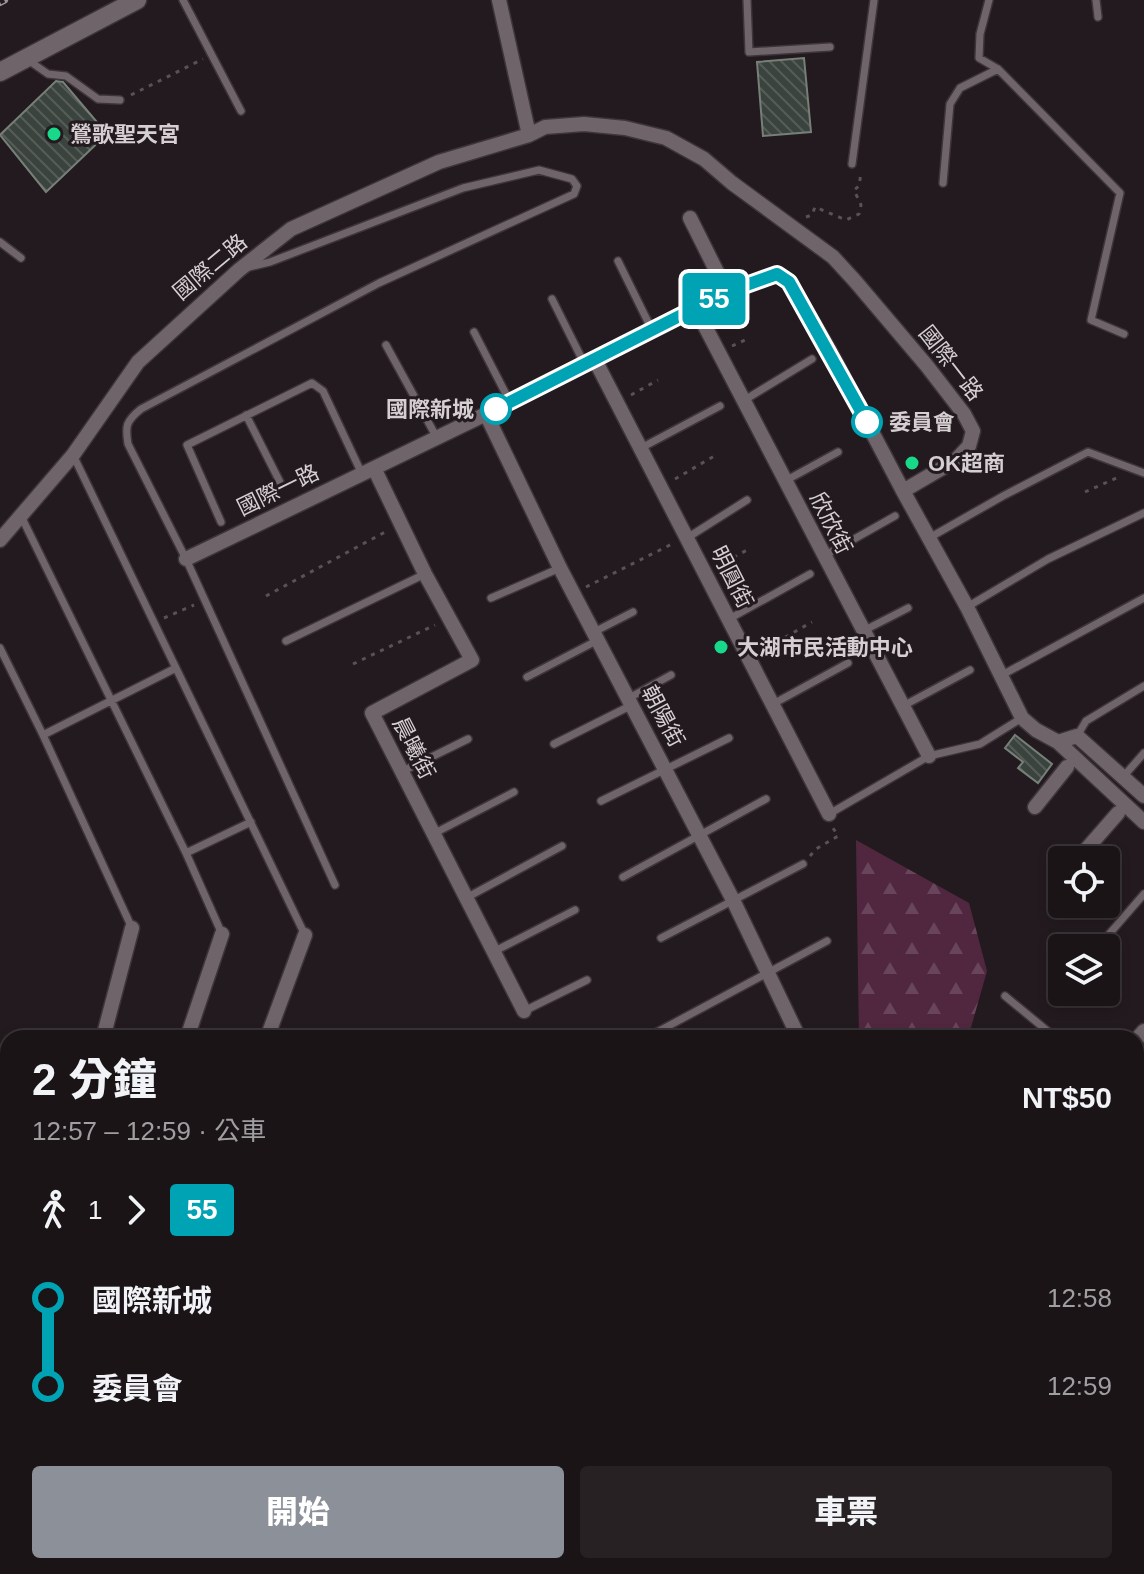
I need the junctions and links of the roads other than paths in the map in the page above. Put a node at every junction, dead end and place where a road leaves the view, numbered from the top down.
1 (137, 0) edge
2 (183, 0) edge
3 (499, 0) edge
4 (747, 0) edge
5 (874, 0) edge
6 (989, 0) edge
7 (1096, 0) edge
8 (1098, 17) dead end
9 (830, 47) dead end
10 (26, 58) junction
11 (998, 69) junction
12 (0, 72) edge
13 (120, 100) road end
14 (241, 111) dead end
15 (529, 135) junction
16 (852, 164) road end
17 (943, 183) dead end
18 (690, 218) dead end
19 (0, 242) edge
20 (21, 258) dead end
21 (618, 261) dead end
22 (239, 270) junction
23 (727, 292) junction
24 (552, 299) dead end
25 (696, 309) junction
26 (652, 330) junction
27 (474, 332) dead end
28 (1124, 334) dead end
29 (386, 345) dead end
30 (812, 359) dead end
31 (589, 362) junction
32 (743, 401) junction
33 (510, 402) junction
34 (720, 406) dead end
35 (486, 414) junction
36 (246, 415) junction
37 (437, 438) junction
38 (641, 448) junction
39 (838, 452) dead end
40 (73, 455) junction
41 (368, 471) junction
42 (1140, 471) edge
43 (785, 481) junction
44 (281, 484) dead end
45 (903, 491) junction
46 (747, 500) dead end
47 (1144, 513) edge
48 (21, 516) junction
49 (895, 516) dead end
50 (221, 522) dead end
51 (687, 538) junction
52 (929, 538) junction
53 (0, 540) edge
54 (824, 556) junction
55 (186, 559) junction
56 (560, 568) junction
57 (425, 574) junction
58 (810, 574) dead end
59 (491, 598) dead end
60 (1144, 598) edge
61 (967, 607) junction
62 (908, 608) dead end
63 (633, 612) dead end
64 (729, 619) junction
65 (863, 631) junction
66 (596, 636) junction
67 (286, 641) dead end
68 (0, 648) edge
69 (848, 663) dead end
70 (176, 668) junction
71 (970, 670) dead end
72 (671, 675) dead end
73 (1000, 676) junction
74 (527, 677) dead end
75 (1144, 686) edge
76 (112, 701) junction
77 (630, 702) junction
78 (773, 704) junction
79 (903, 706) junction
80 (1022, 718) junction
81 (43, 735) junction
82 (1077, 736) junction
83 (729, 738) dead end
84 (468, 739) dead end
85 (1058, 742) junction
86 (554, 744) dead end
87 (1144, 753) edge
88 (929, 756) junction
89 (1067, 767) dead end
90 (666, 769) junction
91 (401, 772) junction
92 (1123, 777) junction
93 (514, 792) dead end
94 (1144, 796) edge
95 (766, 799) dead end
96 (601, 801) dead end
97 (1035, 807) dead end
98 (1118, 813) dead end
99 (829, 814) joint
100 (251, 822) junction
101 (1144, 822) edge
102 (433, 834) junction
103 (701, 836) junction
104 (562, 846) dead end
105 (1089, 846) edge
106 (186, 853) junction
107 (803, 864) road end
108 (623, 877) dead end
109 (335, 885) dead end
110 (1144, 894) edge
111 (466, 898) junction
112 (733, 900) junction
113 (575, 910) dead end
114 (132, 928) joint
115 (222, 934) joint
116 (1109, 934) edge
117 (305, 935) joint
118 (661, 938) dead end
119 (827, 941) dead end
120 (493, 952) junction
121 (770, 973) junction
122 (587, 980) dead end
123 (1005, 996) dead end
124 (524, 1011) joint
125 (105, 1030) edge
126 (190, 1030) edge
127 (270, 1030) edge
128 (661, 1030) edge
129 (795, 1030) edge
130 (1046, 1030) edge

1 - 10 street
2 - 14 lane
3 - 15 street
4 - 9 lane
5 - 16 lane
6 - 11 lane
7 - 8 lane
10 - 12 street
10 - 13 lane
11 - 17 lane
11 - 28 lane
15 - 22 street, 國際二路
15 - 45 street, 國際一路
18 - 23 street
19 - 20 lane
21 - 26 lane
22 - 40 street, 國際二路
22 - 55 lane
23 - 25 street, 國際一路
23 - 45 street, 國際一路
24 - 31 lane
25 - 26 street, 國際一路
25 - 32 street, 欣欣街
26 - 31 street, 國際一路
27 - 33 lane
29 - 37 lane
30 - 32 lane
31 - 33 street, 國際一路
31 - 38 street, 明圓街
32 - 43 street, 欣欣街
33 - 35 street, 國際一路
34 - 38 lane
35 - 37 street, 國際一路
35 - 56 street, 朝陽街
36 - 41 lane
36 - 44 lane
36 - 50 lane
37 - 41 street, 國際一路
38 - 51 street, 明圓街
39 - 43 lane
40 - 48 street, 國際二路
40 - 70 lane
41 - 55 street, 國際一路
41 - 57 street, 晨曦街
42 - 52 lane
43 - 54 street, 欣欣街
45 - 52 street
46 - 51 lane
47 - 61 lane
48 - 53 street, 國際二路
48 - 76 lane
49 - 54 lane
51 - 64 street, 明圓街
52 - 61 street
54 - 65 street, 欣欣街
55 - 109 lane
56 - 59 lane
56 - 66 street, 朝陽街
57 - 67 lane
57 - 91 street, 晨曦街
58 - 64 lane
60 - 73 lane
61 - 73 street
62 - 65 lane
63 - 66 lane
64 - 78 street, 明圓街
65 - 79 street, 欣欣街
66 - 74 lane
66 - 77 street, 朝陽街
68 - 81 lane
69 - 78 lane
70 - 76 lane
70 - 100 lane
71 - 79 lane
72 - 77 lane
73 - 80 street
75 - 82 lane
76 - 81 lane
76 - 106 lane
77 - 86 lane
77 - 90 street, 朝陽街
78 - 99 street, 明圓街
79 - 88 street, 欣欣街
80 - 85 street
80 - 88 lane
81 - 114 lane
82 - 85 street
82 - 92 street
83 - 90 lane
84 - 91 lane
85 - 101 street
87 - 92 lane
88 - 99 lane
89 - 97 street
90 - 96 lane
90 - 103 street, 朝陽街
91 - 102 street, 晨曦街
92 - 94 street
93 - 102 lane
95 - 103 lane
98 - 105 street
100 - 106 lane
100 - 117 lane
102 - 111 street, 晨曦街
103 - 108 lane
103 - 112 street, 朝陽街
104 - 111 lane
106 - 115 lane
107 - 112 lane
110 - 116 lane
111 - 120 street, 晨曦街
112 - 118 lane
112 - 121 street, 朝陽街
113 - 120 lane
114 - 125 street
115 - 126 street
117 - 127 street
119 - 121 lane
120 - 124 street, 晨曦街
121 - 128 lane
121 - 129 street, 朝陽街
122 - 124 lane
123 - 130 lane

